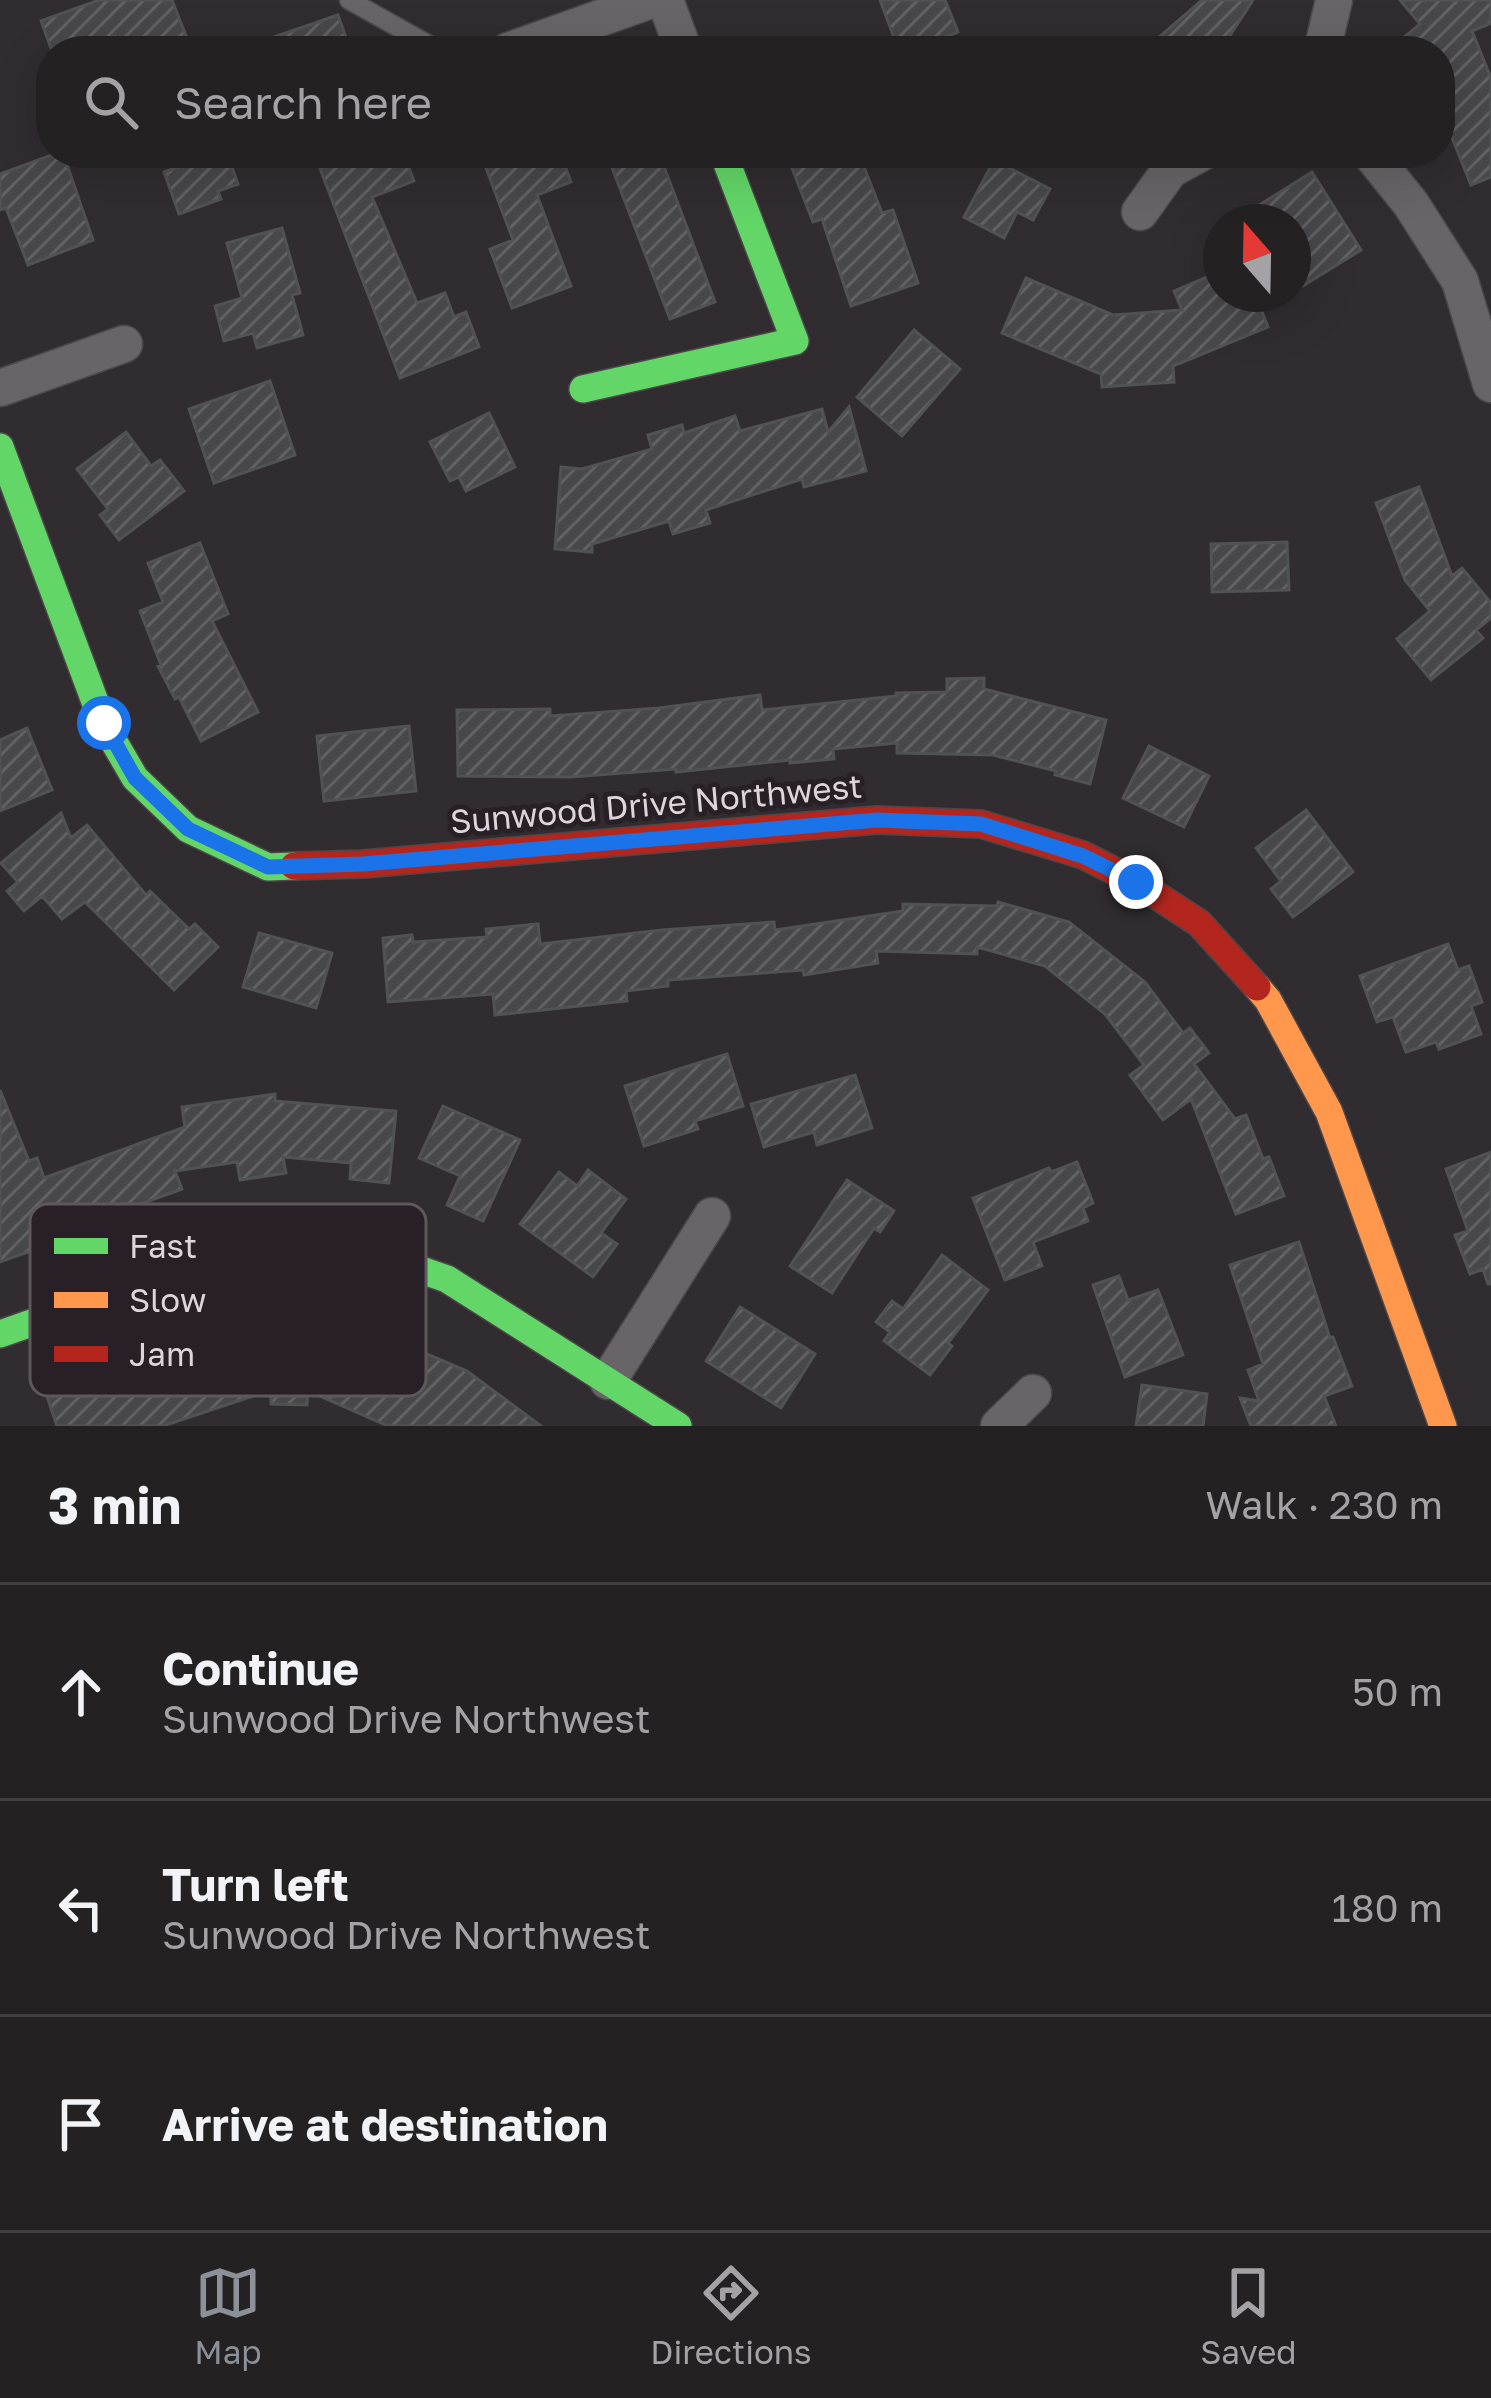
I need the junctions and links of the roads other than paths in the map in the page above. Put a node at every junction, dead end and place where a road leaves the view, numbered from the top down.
1 (349, 0) edge
2 (651, 0) edge
3 (665, 0) edge
4 (1334, 0) edge
5 (413, 36) edge
6 (550, 36) edge
7 (678, 36) edge
8 (1326, 36) edge
9 (729, 168) edge
10 (1174, 168) edge
11 (1382, 168) edge
12 (1140, 212) dead end
13 (1476, 275) edge
14 (124, 344) dead end
15 (1491, 384) edge
16 (0, 388) edge
17 (583, 389) dead end
18 (0, 447) edge
19 (712, 1216) dead end
20 (426, 1271) edge
21 (30, 1323) edge
22 (0, 1334) edge
23 (608, 1381) junction
24 (1033, 1393) dead end
25 (678, 1426) edge
26 (999, 1426) edge
27 (1443, 1426) edge

1 - 5 lane
2 - 6 street
3 - 7 street
4 - 8 street
9 - 17 street
10 - 12 street
11 - 13 street
13 - 15 street
14 - 16 street
18 - 27 street, Sunwood Drive Northwest
19 - 23 street
20 - 23 street
21 - 22 street
23 - 25 street
24 - 26 street

